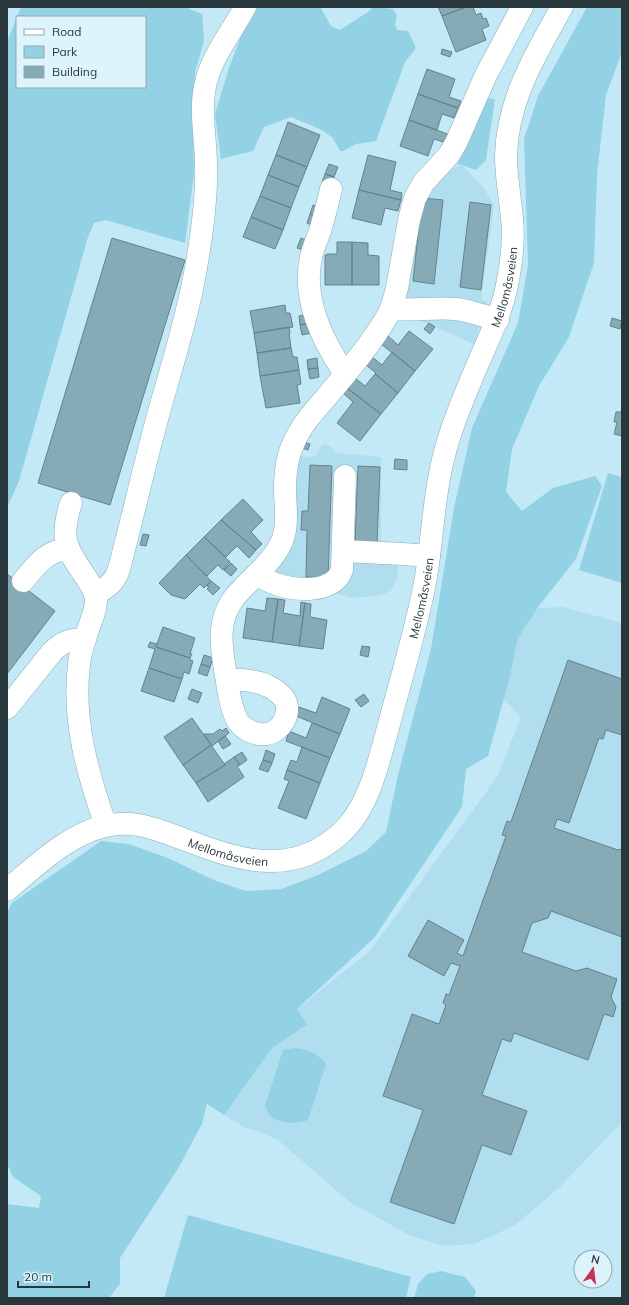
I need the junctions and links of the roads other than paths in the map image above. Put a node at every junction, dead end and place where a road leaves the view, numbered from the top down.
1 (245, 7) edge
2 (562, 7) edge
3 (514, 11) edge
4 (331, 189) dead end
5 (391, 309) junction
6 (498, 320) junction
7 (345, 374) junction
8 (345, 476) dead end
9 (71, 503) dead end
10 (68, 549) junction
11 (343, 551) junction
12 (429, 556) junction
13 (257, 574) junction
14 (23, 581) dead end
15 (95, 594) junction
16 (85, 640) junction
17 (227, 680) dead end
18 (7, 708) edge
19 (106, 826) junction
20 (7, 890) edge

1 - 15 street
2 - 6 street, Mellomåsveien
3 - 5 street
4 - 7 street
5 - 6 street
5 - 7 street
6 - 12 street, Mellomåsveien
7 - 13 street
8 - 11 street
9 - 10 street
10 - 14 street
10 - 15 street
11 - 12 street
11 - 13 street
12 - 19 street, Mellomåsveien
13 - 17 street
15 - 16 street
16 - 18 street
16 - 19 street
19 - 20 street, Mellomåsveien

